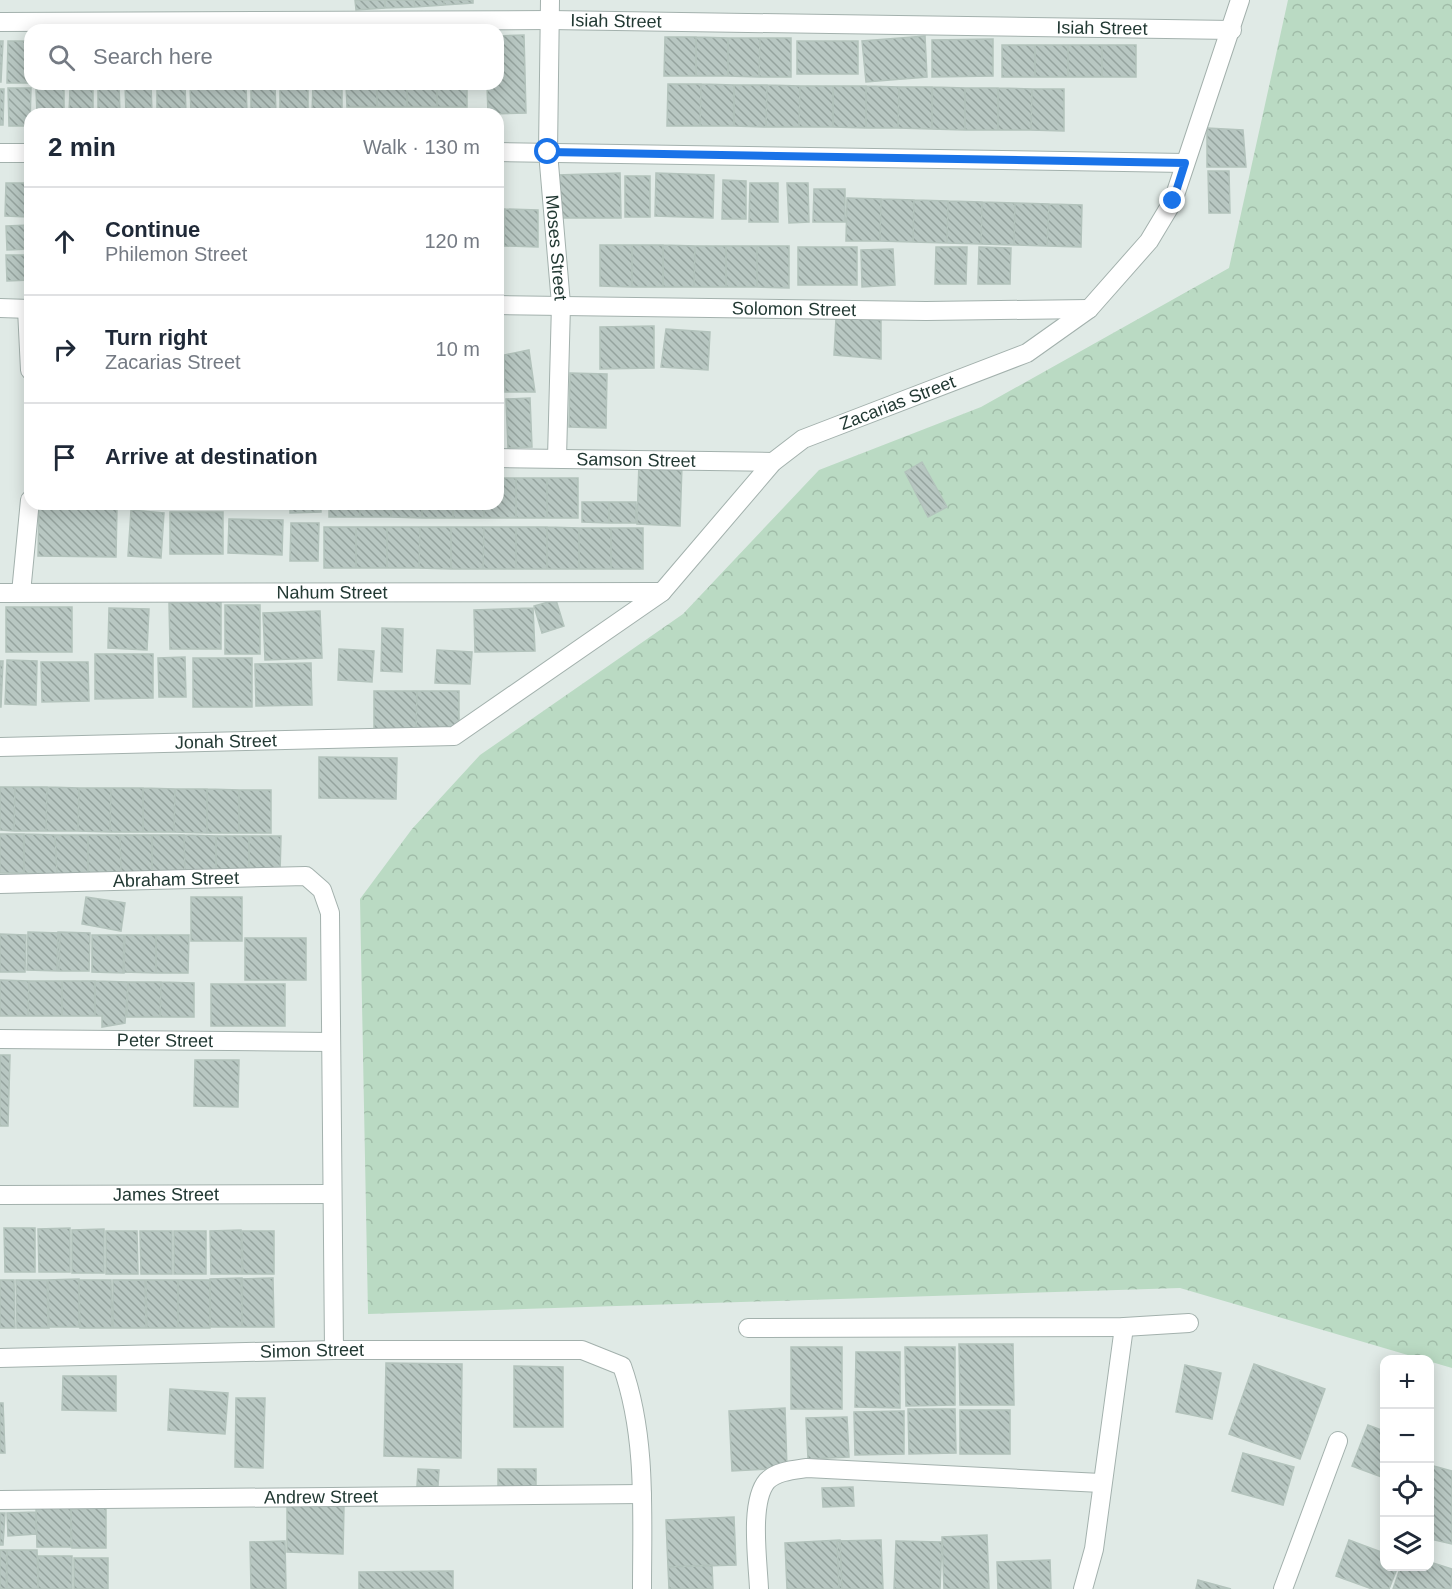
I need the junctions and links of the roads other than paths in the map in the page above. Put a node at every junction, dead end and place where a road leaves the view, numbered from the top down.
1 (550, 0) edge
2 (1240, 0) edge
3 (550, 20) junction
4 (0, 22) edge
5 (1232, 30) junction
6 (504, 152) edge
7 (548, 152) junction
8 (0, 153) edge
9 (24, 153) edge
10 (1185, 163) junction
11 (561, 304) junction
12 (504, 305) edge
13 (0, 308) edge
14 (24, 309) edge
15 (1089, 309) junction
16 (504, 458) edge
17 (557, 458) junction
18 (773, 462) junction
19 (29, 510) edge
20 (662, 592) junction
21 (0, 593) edge
22 (21, 593) junction
23 (454, 736) joint
24 (0, 747) edge
25 (0, 884) edge
26 (0, 1039) edge
27 (331, 1042) junction
28 (332, 1194) junction
29 (0, 1195) edge
30 (1189, 1323) dead end
31 (1124, 1327) junction
32 (748, 1328) dead end
33 (334, 1350) junction
34 (0, 1358) edge
35 (1338, 1441) dead end
36 (1101, 1483) junction
37 (642, 1494) junction
38 (0, 1500) edge
39 (642, 1589) edge
40 (759, 1589) edge
41 (1083, 1589) edge
42 (1283, 1589) edge

1 - 3 street, Moses Street
2 - 5 street, Zacarias Street
3 - 4 street, Isiah Street
3 - 5 street, Isiah Street
3 - 7 street, Moses Street
5 - 10 street, Zacarias Street
6 - 7 street
7 - 10 street
7 - 11 street, Moses Street
8 - 9 street
10 - 15 street, Zacarias Street
11 - 12 street, Solomon Street
11 - 15 street, Solomon Street
11 - 17 street, Moses Street
13 - 14 street
15 - 18 street, Zacarias Street
16 - 17 street, Samson Street
17 - 18 street, Samson Street
18 - 20 street, Zacarias Street
19 - 22 street
20 - 22 street, Nahum Street
20 - 23 street, Zacarias Street
21 - 22 street, Nahum Street
23 - 24 street, Jonah Street
25 - 27 street, Abraham Street
26 - 27 street, Peter Street
27 - 28 street
28 - 29 street, James Street
28 - 33 street
30 - 31 street
31 - 32 street
31 - 36 street
33 - 34 street, Simon Street
33 - 37 street, Simon Street
35 - 42 street
36 - 40 street
36 - 41 street
37 - 38 street, Andrew Street
37 - 39 street

